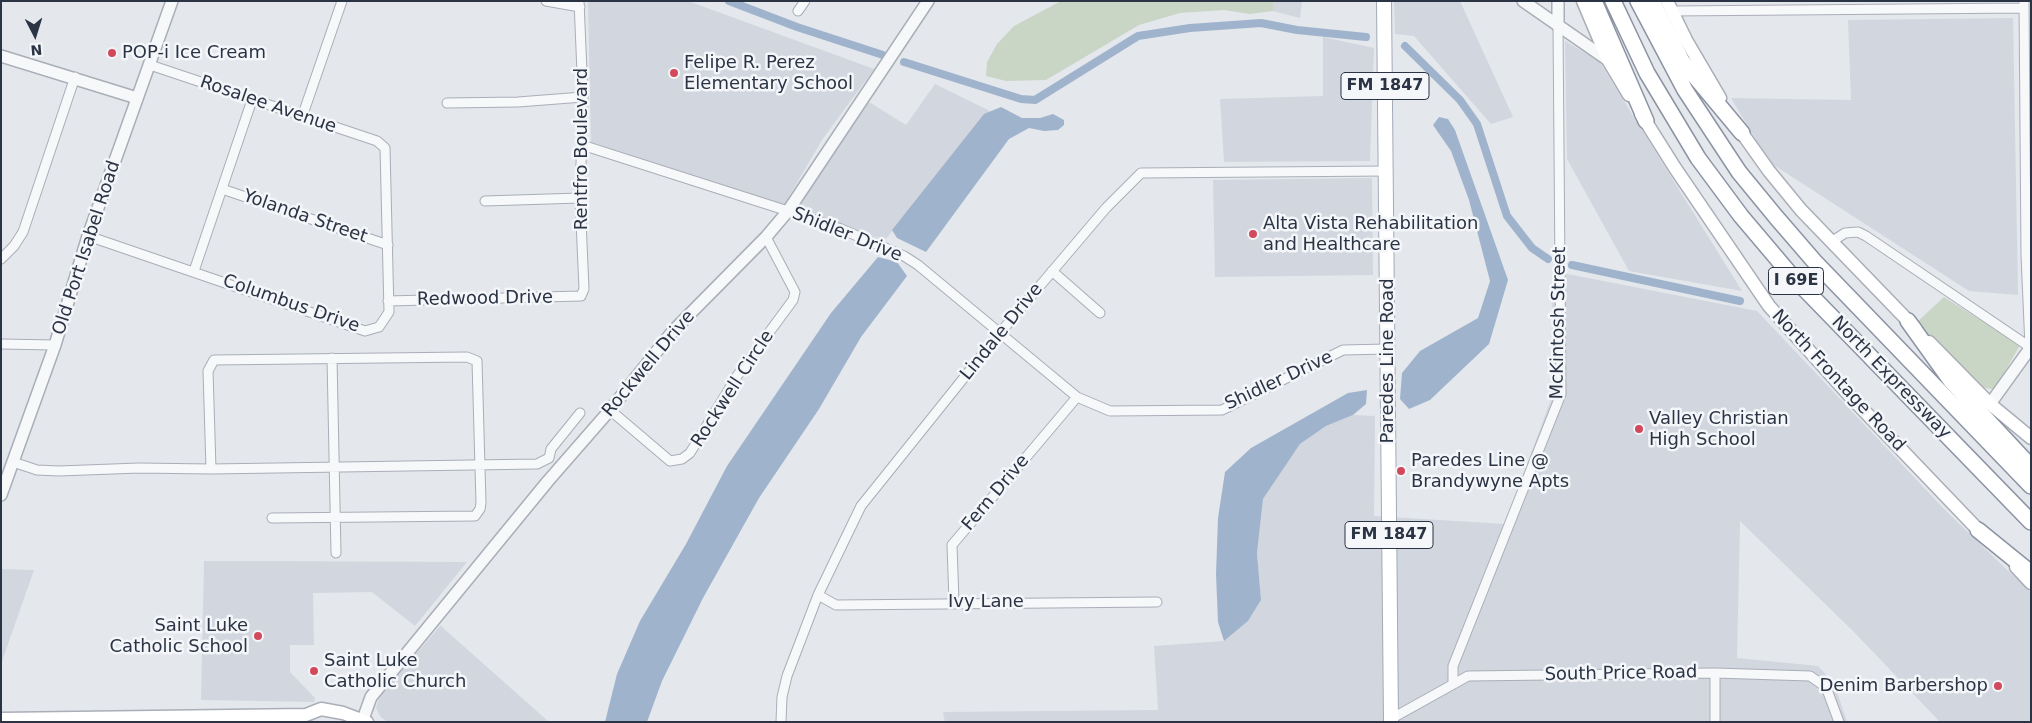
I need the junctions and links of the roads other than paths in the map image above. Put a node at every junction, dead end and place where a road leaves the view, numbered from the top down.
1 (172, 1) edge
2 (342, 1) edge
3 (546, 1) edge
4 (805, 1) edge
5 (928, 1) edge
6 (1384, 1) edge
7 (1523, 1) edge
8 (1558, 1) edge
9 (1583, 1) edge
10 (1594, 1) edge
11 (1613, 1) edge
12 (1638, 1) edge
13 (1652, 1) edge
14 (580, 4) edge
15 (2024, 5) edge
16 (1670, 6) edge
17 (798, 11) dead end
18 (1558, 26) junction
19 (2028, 40) edge
20 (1, 56) edge
21 (1608, 60) junction
22 (150, 65) junction
23 (75, 78) junction
24 (583, 97) junction
25 (137, 98) junction
26 (252, 100) junction
27 (447, 103) dead end
28 (302, 116) junction
29 (1646, 121) junction
30 (1742, 133) junction
31 (582, 145) junction
32 (385, 148) joint
33 (2028, 167) edge
34 (1386, 171) junction
35 (222, 190) junction
36 (580, 198) junction
37 (485, 202) dead end
38 (788, 211) junction
39 (88, 236) junction
40 (766, 237) junction
41 (1831, 242) junction
42 (388, 245) junction
43 (2029, 255) edge
44 (1, 259) edge
45 (194, 271) junction
46 (1052, 271) junction
47 (581, 296) joint
48 (388, 301) junction
49 (1100, 313) dead end
50 (1908, 321) junction
51 (999, 334) junction
52 (1, 344) edge
53 (55, 345) junction
54 (2030, 347) edge
55 (1387, 348) junction
56 (332, 358) junction
57 (1077, 397) junction
58 (1990, 404) junction
59 (610, 410) junction
60 (580, 413) dead end
61 (2031, 438) edge
62 (549, 458) junction
63 (13, 462) junction
64 (480, 464) junction
65 (334, 466) junction
66 (559, 467) junction
67 (2031, 467) edge
68 (211, 469) junction
69 (2031, 486) edge
70 (1, 496) edge
71 (272, 518) dead end
72 (335, 518) junction
73 (2031, 522) edge
74 (1978, 530) junction
75 (336, 554) dead end
76 (2031, 572) edge
77 (2031, 583) edge
78 (818, 596) junction
79 (954, 602) junction
80 (1158, 602) dead end
81 (1715, 673) junction
82 (1453, 684) junction
83 (311, 718) edge
84 (1, 719) edge
85 (223, 719) edge
86 (105, 720) edge
87 (364, 721) edge
88 (1389, 721) edge
89 (781, 722) edge
90 (1715, 722) edge
91 (1839, 722) edge

1 - 22 street, Old Port Isabel Road
2 - 28 street
3 - 14 street
4 - 17 street
5 - 38 street, Rockwell Drive
6 - 34 main road, Paredes Line Road / FM 1847
7 - 18 street
8 - 18 street, McKintosh Street
9 - 21 main road, North Frontage Road
10 - 29 highway
11 - 73 highway, North Expressway / I 69E
12 - 69 highway, North Expressway / I 69E
13 - 30 highway
14 - 24 street, Rentfro Boulevard
15 - 16 street
15 - 19 street
16 - 30 main road
18 - 21 street
18 - 82 street, McKintosh Street
19 - 33 street
20 - 23 street
21 - 29 main road, North Frontage Road
22 - 25 street, Old Port Isabel Road
22 - 26 street, Rosalee Avenue
23 - 25 street
23 - 44 street
24 - 27 street
24 - 31 street, Rentfro Boulevard
25 - 39 street, Old Port Isabel Road
26 - 28 street, Rosalee Avenue
26 - 35 street
28 - 32 street, Rosalee Avenue
29 - 74 main road, North Frontage Road
30 - 41 main road
31 - 36 street, Rentfro Boulevard
31 - 38 street, Shidler Drive
32 - 42 street, Columbus Drive
33 - 43 street
34 - 46 street, Lindale Drive
34 - 55 main road, Paredes Line Road / FM 1847
35 - 42 street, Yolanda Street
35 - 45 street
36 - 37 street
36 - 47 street, Rentfro Boulevard
38 - 40 street, Rockwell Drive
38 - 51 street, Shidler Drive
39 - 45 street, Columbus Drive
39 - 53 street, Old Port Isabel Road
40 - 59 street, Rockwell Drive
40 - 59 street, Rockwell Circle
41 - 50 main road
41 - 54 street
42 - 48 street, Columbus Drive
43 - 54 street
45 - 48 street, Columbus Drive
46 - 49 street
46 - 51 street, Lindale Drive
47 - 48 street, Redwood Drive
50 - 58 main road
50 - 67 highway
51 - 57 street, Shidler Drive
51 - 78 street, Lindale Drive
52 - 53 street
53 - 63 street, Old Port Isabel Road
54 - 58 street
55 - 57 street, Shidler Drive
55 - 88 main road, Paredes Line Road / FM 1847
56 - 64 street
56 - 65 street
56 - 68 street
57 - 79 street, Fern Drive
58 - 61 main road
59 - 66 street, Rockwell Drive
60 - 62 street
62 - 64 street
62 - 66 street
63 - 68 street
63 - 70 street, Old Port Isabel Road
64 - 65 street
64 - 72 street
65 - 68 street
65 - 72 street
66 - 87 street, Rockwell Drive
71 - 72 street
72 - 75 street
74 - 76 highway
74 - 77 main road, North Frontage Road
78 - 79 street, Ivy Lane
78 - 89 street, Lindale Drive
79 - 80 street, Ivy Lane
81 - 82 street, South Price Road
81 - 90 street
81 - 91 street, South Price Road
82 - 88 street, South Price Road
83 - 85 main road
83 - 87 main road
84 - 86 main road
85 - 86 main road

